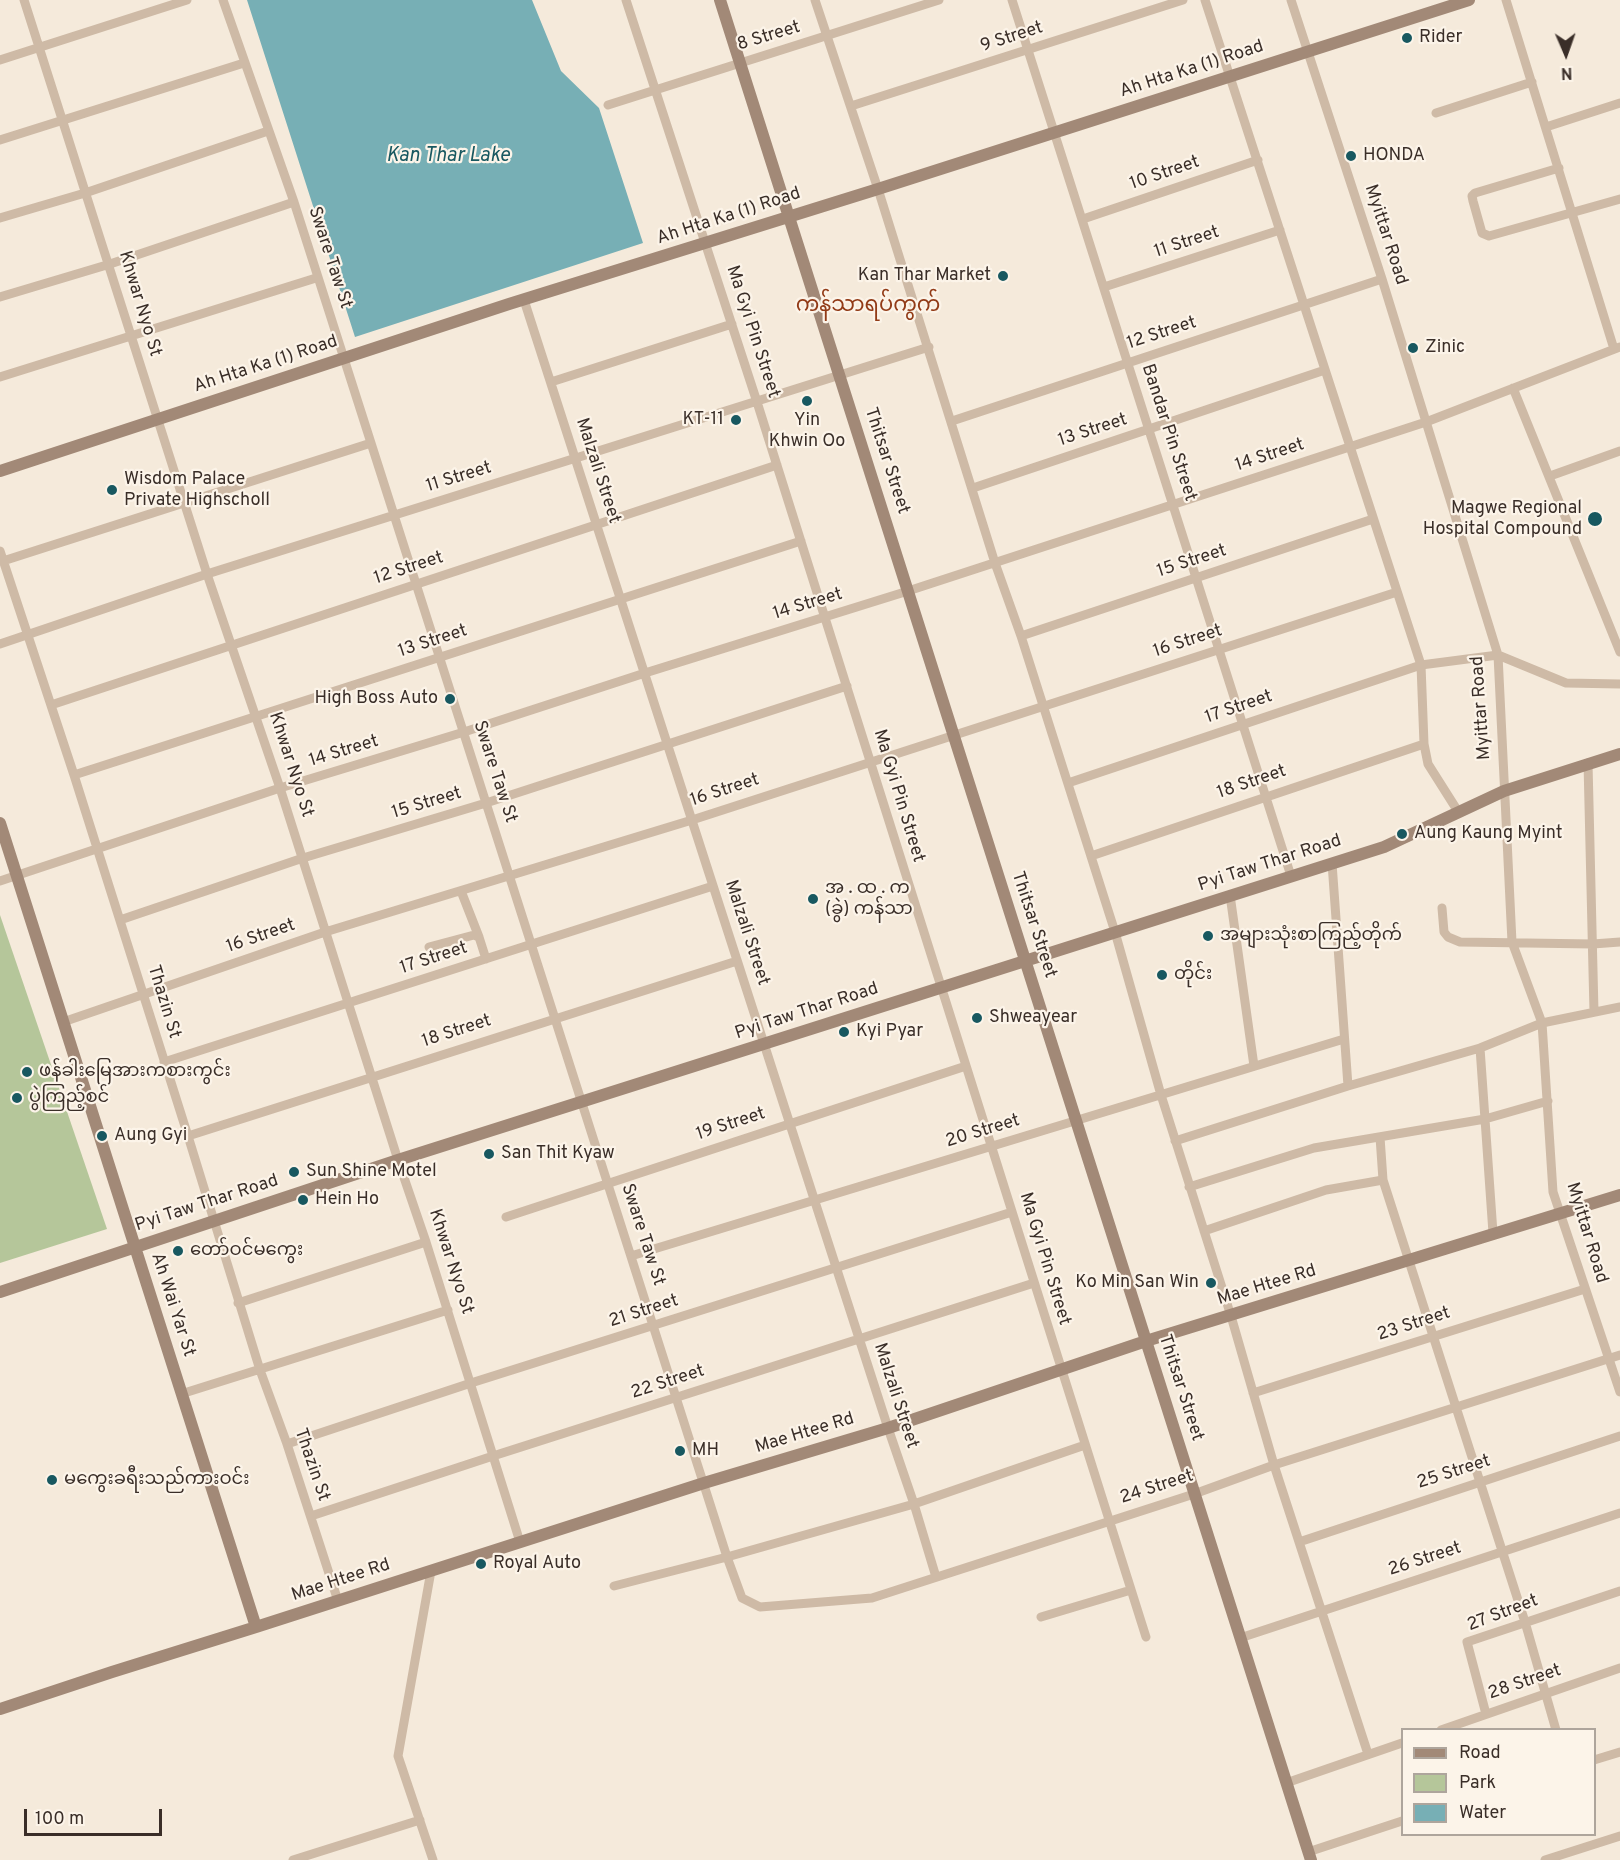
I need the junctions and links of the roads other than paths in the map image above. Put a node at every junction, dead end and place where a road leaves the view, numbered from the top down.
1 (24, 0) edge
2 (187, 0) edge
3 (223, 0) edge
4 (626, 0) edge
5 (720, 0) edge
6 (815, 0) edge
7 (939, 0) edge
8 (1012, 0) edge
9 (1184, 0) edge
10 (1205, 0) edge
11 (1291, 0) edge
12 (1469, 0) edge
13 (1506, 0) edge
14 (827, 35) junction
15 (39, 47) junction
16 (1028, 50) junction
17 (1307, 52) junction
18 (0, 60) edge
19 (244, 63) junction
20 (740, 63) junction
21 (1230, 76) junction
22 (1532, 82) junction
23 (654, 90) junction
24 (1620, 103) edge
25 (608, 105) dead end
26 (851, 106) junction
27 (1436, 113) dead end
28 (62, 121) junction
29 (1546, 126) junction
30 (268, 131) junction
31 (1055, 132) junction
32 (0, 140) edge
33 (1258, 160) junction
34 (1558, 168) junction
35 (878, 189) junction
36 (86, 193) junction
37 (1620, 199) edge
38 (294, 202) junction
39 (1572, 213) junction
40 (789, 217) junction
41 (0, 219) edge
42 (1083, 219) junction
43 (1280, 230) junction
44 (705, 244) junction
45 (110, 264) junction
46 (316, 278) junction
47 (1382, 279) junction
48 (1104, 287) junction
49 (0, 297) edge
50 (524, 300) junction
51 (1304, 304) junction
52 (732, 324) junction
53 (132, 336) junction
54 (928, 347) junction
55 (1617, 348) edge
56 (344, 358) junction
57 (1128, 362) junction
58 (1325, 370) junction
59 (840, 376) junction
60 (0, 377) edge
61 (551, 382) junction
62 (1513, 388) junction
63 (757, 402) junction
64 (158, 419) junction
65 (952, 421) junction
66 (1426, 422) junction
67 (1150, 430) junction
68 (371, 443) junction
69 (1350, 447) junction
70 (1620, 451) edge
71 (575, 459) junction
72 (777, 465) junction
73 (0, 471) edge
74 (1550, 476) junction
75 (973, 488) junction
76 (185, 502) junction
77 (1174, 505) junction
78 (395, 516) junction
79 (1373, 519) junction
80 (597, 525) junction
81 (801, 541) junction
82 (0, 551) edge
83 (3, 561) junction
84 (995, 563) junction
85 (207, 574) junction
86 (1197, 578) junction
87 (417, 584) junction
88 (908, 591) junction
89 (1397, 592) junction
90 (621, 599) junction
91 (825, 617) junction
92 (28, 635) junction
93 (1021, 636) junction
94 (0, 644) edge
95 (232, 644) junction
96 (1219, 650) junction
97 (1620, 652) edge
98 (1498, 655) junction
99 (440, 657) junction
100 (1421, 665) junction
101 (645, 673) junction
102 (1620, 684) edge
103 (847, 686) junction
104 (51, 705) junction
105 (1043, 706) junction
106 (256, 717) junction
107 (1243, 724) junction
108 (464, 732) junction
109 (954, 735) junction
110 (667, 744) junction
111 (1424, 744) junction
112 (1620, 754) edge
113 (871, 762) junction
114 (1588, 763) junction
115 (74, 775) junction
116 (1068, 783) junction
117 (280, 788) junction
118 (1504, 791) junction
119 (1265, 796) junction
120 (486, 803) junction
121 (1459, 813) junction
122 (692, 820) junction
123 (0, 823) edge
124 (96, 849) junction
125 (1091, 856) junction
126 (303, 858) junction
127 (1332, 863) junction
128 (17, 875) junction
129 (510, 875) junction
130 (1291, 876) junction
131 (0, 881) edge
132 (713, 886) junction
133 (461, 891) junction
134 (1230, 895) junction
135 (1442, 908) dead end
136 (120, 921) junction
137 (325, 932) junction
138 (1115, 932) junction
139 (478, 937) junction
140 (1512, 942) junction
141 (1620, 942) edge
142 (1593, 944) junction
143 (532, 945) junction
144 (429, 947) dead end
145 (486, 959) junction
146 (737, 961) junction
147 (1025, 961) junction
148 (941, 987) junction
149 (143, 994) junction
150 (348, 1004) junction
151 (1620, 1007) edge
152 (1594, 1012) junction
153 (555, 1017) junction
154 (63, 1022) junction
155 (1542, 1023) junction
156 (1344, 1039) junction
157 (764, 1045) junction
158 (1480, 1048) junction
159 (164, 1062) junction
160 (966, 1066) junction
161 (1254, 1066) junction
162 (372, 1077) junction
163 (1348, 1086) junction
164 (1161, 1095) junction
165 (1548, 1101) junction
166 (582, 1103) junction
167 (1485, 1119) junction
168 (1076, 1121) junction
169 (790, 1123) junction
170 (189, 1136) junction
171 (1380, 1137) junction
172 (1175, 1141) junction
173 (991, 1146) junction
174 (398, 1160) junction
175 (1383, 1180) junction
176 (608, 1183) junction
177 (1189, 1187) junction
178 (1620, 1195) edge
179 (814, 1200) junction
180 (1012, 1212) junction
181 (1560, 1212) junction
182 (506, 1217) dead end
183 (214, 1221) junction
184 (1204, 1231) junction
185 (1493, 1233) junction
186 (426, 1242) junction
187 (135, 1247) junction
188 (631, 1256) junction
189 (1407, 1260) junction
190 (836, 1268) junction
191 (1034, 1283) junction
192 (1585, 1289) junction
193 (0, 1292) edge
194 (238, 1302) junction
195 (448, 1310) junction
196 (1230, 1316) junction
197 (653, 1326) junction
198 (1432, 1336) junction
199 (859, 1339) junction
200 (1146, 1341) junction
201 (1620, 1355) edge
202 (1608, 1358) junction
203 (260, 1370) junction
204 (1062, 1371) junction
205 (471, 1383) junction
206 (1620, 1392) edge
207 (182, 1394) junction
208 (1253, 1394) junction
209 (676, 1398) junction
210 (1455, 1408) junction
211 (888, 1428) junction
212 (1620, 1436) edge
213 (287, 1444) junction
214 (1085, 1445) junction
215 (493, 1456) junction
216 (1274, 1466) junction
217 (1479, 1482) junction
218 (704, 1483) junction
219 (1194, 1494) junction
220 (914, 1504) junction
221 (1620, 1513) edge
222 (311, 1516) junction
223 (1109, 1521) junction
224 (520, 1542) junction
225 (1299, 1542) junction
226 (1502, 1552) junction
227 (727, 1557) junction
228 (430, 1571) junction
229 (936, 1577) junction
230 (614, 1586) dead end
231 (1131, 1590) junction
232 (1620, 1591) edge
233 (338, 1601) junction
234 (1321, 1611) junction
235 (1041, 1617) dead end
236 (1525, 1622) junction
237 (256, 1627) junction
238 (1146, 1637) dead end
239 (1240, 1638) junction
240 (1620, 1668) edge
241 (1545, 1694) junction
242 (0, 1709) edge
243 (1486, 1714) junction
244 (1447, 1728) edge
245 (1555, 1728) edge
246 (1401, 1743) edge
247 (1620, 1752) edge
248 (1368, 1754) junction
249 (1596, 1759) edge
250 (1286, 1783) junction
251 (420, 1820) junction
252 (1401, 1821) edge
253 (1588, 1836) edge
254 (1620, 1836) edge
255 (1591, 1846) junction
256 (1309, 1856) edge
257 (293, 1860) edge
258 (433, 1860) edge
259 (1545, 1860) edge

1 - 15 street, Khwar Nyo St
2 - 15 street
3 - 19 street, Sware Taw St
4 - 23 street, Ma Gyi Pin Street
5 - 20 street, Thitsar Street
6 - 14 street
7 - 14 street, 8 Street
8 - 16 street, Bandar Pin Street
9 - 16 street, 9 Street
10 - 21 street
11 - 17 street, Myittar Road
12 - 17 street, Ah Hta Ka (1) Road
13 - 22 street
14 - 20 street, 8 Street
14 - 26 street
15 - 18 street
15 - 28 street, Khwar Nyo St
16 - 26 street, 9 Street
16 - 31 street, Bandar Pin Street
17 - 21 street, Ah Hta Ka (1) Road
17 - 47 street, Myittar Road
19 - 28 street
19 - 30 street, Sware Taw St
20 - 23 street, 8 Street
20 - 40 street, Thitsar Street
21 - 31 street, Ah Hta Ka (1) Road
21 - 33 street
22 - 27 street
22 - 29 street
23 - 25 street, 8 Street
23 - 44 street, Ma Gyi Pin Street
24 - 29 street
26 - 35 street
28 - 32 street
28 - 36 street, Khwar Nyo St
29 - 34 street
30 - 36 street
30 - 38 street, Sware Taw St
31 - 35 street, Ah Hta Ka (1) Road
31 - 42 street, Bandar Pin Street
33 - 42 street, 10 Street
33 - 43 street
34 - 39 street
34 - 39 street
35 - 40 street, Ah Hta Ka (1) Road
35 - 54 street
36 - 41 street
36 - 45 street, Khwar Nyo St
37 - 39 street
38 - 45 street
38 - 46 street, Sware Taw St
39 - 55 street
40 - 44 street, Ah Hta Ka (1) Road
40 - 59 street, Thitsar Street
42 - 48 street, Bandar Pin Street
43 - 48 street, 11 Street
43 - 51 street
44 - 50 street, Ah Hta Ka (1) Road
44 - 52 street, Ma Gyi Pin Street
45 - 49 street
45 - 53 street, Khwar Nyo St
46 - 53 street
46 - 56 street, Sware Taw St
47 - 51 street, 12 Street
47 - 66 street, Myittar Road
48 - 57 street, Bandar Pin Street
50 - 56 street, Ah Hta Ka (1) Road
50 - 61 street, Malzali Street
51 - 57 street, 12 Street
51 - 58 street
52 - 61 street
52 - 63 street, Ma Gyi Pin Street
53 - 60 street
53 - 64 street, Khwar Nyo St
54 - 59 street, 11 Street
54 - 65 street
55 - 62 street, 14 Street
56 - 64 street, Ah Hta Ka (1) Road
56 - 68 street, Sware Taw St
57 - 65 street, 12 Street
57 - 67 street, Bandar Pin Street
58 - 67 street, 13 Street
58 - 69 street
59 - 63 street, 11 Street
59 - 88 street, Thitsar Street
61 - 71 street, Malzali Street
62 - 66 street, 14 Street
62 - 74 street
63 - 71 street, 11 Street
63 - 72 street, Ma Gyi Pin Street
64 - 73 street, Ah Hta Ka (1) Road
64 - 76 street, Khwar Nyo St
65 - 75 street
66 - 69 street, 14 Street
66 - 98 street, Myittar Road
67 - 75 street, 13 Street
67 - 77 street, Bandar Pin Street
68 - 76 street
68 - 78 street, Sware Taw St
69 - 77 street, 14 Street
69 - 79 street
70 - 74 street
71 - 78 street, 11 Street
71 - 80 street, Malzali Street
72 - 80 street, 12 Street
72 - 81 street, Ma Gyi Pin Street
74 - 97 street
75 - 84 street
76 - 83 street
76 - 85 street, Khwar Nyo St
77 - 84 street, 14 Street
77 - 86 street, Bandar Pin Street
78 - 85 street, 11 Street
78 - 87 street, Sware Taw St
79 - 86 street, 15 Street
79 - 89 street
80 - 87 street, 12 Street
80 - 90 street, Malzali Street
81 - 90 street, 13 Street
81 - 91 street, Ma Gyi Pin Street
82 - 83 street, Thazin St
83 - 92 street, Thazin St
84 - 88 street, 14 Street
84 - 93 street
85 - 92 street, 11 Street
85 - 95 street, Khwar Nyo St
86 - 93 street, 15 Street
86 - 96 street, Bandar Pin Street
87 - 95 street, 12 Street
87 - 99 street, Sware Taw St
88 - 91 street, 14 Street
88 - 109 street, Thitsar Street
89 - 96 street, 16 Street
89 - 100 street
90 - 99 street, 13 Street
90 - 101 street, Malzali Street
91 - 101 street, 14 Street
91 - 103 street, Ma Gyi Pin Street
92 - 94 street, 11 Street
92 - 104 street, Thazin St
93 - 105 street
95 - 104 street, 12 Street
95 - 106 street, Khwar Nyo St
96 - 105 street, 16 Street
96 - 107 street, Bandar Pin Street
98 - 100 street, 17 Street
98 - 102 street
98 - 118 street, Myittar Road
99 - 106 street, 13 Street
99 - 108 street, Sware Taw St
100 - 107 street, 17 Street
100 - 111 street
101 - 108 street, 14 Street
101 - 110 street, Malzali Street
103 - 110 street, 15 Street
103 - 113 street, Ma Gyi Pin Street
104 - 115 street, Thazin St
105 - 109 street, 16 Street
105 - 116 street
106 - 115 street, 13 Street
106 - 117 street, Khwar Nyo St
107 - 116 street, 17 Street
107 - 119 street, Bandar Pin Street
108 - 117 street, 14 Street
108 - 120 street, Sware Taw St
109 - 113 street, 16 Street
109 - 147 street, Thitsar Street
110 - 120 street, 15 Street
110 - 122 street, Malzali Street
111 - 119 street, 18 Street
111 - 121 street
112 - 114 street, Pyi Taw Thar Road
113 - 122 street, 16 Street
113 - 148 street, Ma Gyi Pin Street
114 - 118 street, Pyi Taw Thar Road
114 - 142 street
115 - 124 street, Thazin St
116 - 125 street
117 - 124 street, 14 Street
117 - 126 street, Khwar Nyo St
118 - 121 street, Pyi Taw Thar Road
118 - 140 street, Myittar Road
119 - 125 street, 18 Street
119 - 130 street, Bandar Pin Street
120 - 126 street, 15 Street
120 - 129 street, Sware Taw St
121 - 127 street, Pyi Taw Thar Road
122 - 129 street, 16 Street
122 - 132 street, Malzali Street
123 - 128 street, Ah Wai Yar St
124 - 128 street, 14 Street
124 - 136 street, Thazin St
125 - 138 street
126 - 136 street, 15 Street
126 - 137 street, Khwar Nyo St
127 - 130 street, Pyi Taw Thar Road
127 - 156 street
128 - 131 street, 14 Street
128 - 154 street, Ah Wai Yar St
129 - 133 street, 16 Street
129 - 143 street, Sware Taw St
130 - 134 street, Pyi Taw Thar Road
132 - 143 street, 17 Street
132 - 146 street, Malzali Street
133 - 137 street, 16 Street
133 - 139 street
134 - 138 street, Pyi Taw Thar Road
134 - 161 street
135 - 140 street
136 - 149 street, Thazin St
137 - 149 street, 16 Street
137 - 150 street, Khwar Nyo St
138 - 147 street, Pyi Taw Thar Road
138 - 164 street
139 - 144 street
139 - 145 street
140 - 142 street
140 - 155 street, Myittar Road
141 - 142 street
142 - 152 street
143 - 145 street, 17 Street
143 - 153 street, Sware Taw St
145 - 150 street, 17 Street
146 - 153 street, 18 Street
146 - 157 street, Malzali Street
147 - 148 street, Pyi Taw Thar Road
147 - 168 street, Thitsar Street
148 - 157 street, Pyi Taw Thar Road
148 - 160 street, Ma Gyi Pin Street
149 - 154 street, 16 Street
149 - 159 street, Thazin St
150 - 159 street, 17 Street
150 - 162 street, Khwar Nyo St
151 - 152 street
152 - 155 street
153 - 162 street, 18 Street
153 - 166 street, Sware Taw St
154 - 187 street, Ah Wai Yar St
155 - 158 street
155 - 165 street, Myittar Road
156 - 161 street, 20 Street
156 - 163 street
157 - 166 street, Pyi Taw Thar Road
157 - 169 street, Malzali Street
158 - 163 street
158 - 167 street
159 - 170 street, Thazin St
160 - 169 street, 19 Street
160 - 173 street, Ma Gyi Pin Street
161 - 164 street, 20 Street
162 - 170 street, 18 Street
162 - 174 street, Khwar Nyo St
163 - 172 street
164 - 168 street, 20 Street
164 - 172 street
165 - 167 street
165 - 181 street, Myittar Road
166 - 174 street, Pyi Taw Thar Road
166 - 176 street, Sware Taw St
167 - 171 street
167 - 185 street
168 - 173 street, 20 Street
168 - 200 street, Thitsar Street
169 - 176 street, 19 Street
169 - 179 street, Malzali Street
170 - 183 street, Thazin St
171 - 175 street
171 - 177 street
172 - 177 street
173 - 179 street, 20 Street
173 - 180 street, Ma Gyi Pin Street
174 - 183 street, Pyi Taw Thar Road
174 - 186 street, Khwar Nyo St
175 - 184 street
175 - 189 street
176 - 182 street, 19 Street
176 - 188 street, Sware Taw St
177 - 184 street
178 - 181 street, Mae Htee Rd
179 - 188 street, 20 Street
179 - 190 street, Malzali Street
180 - 190 street, 21 Street
180 - 191 street, Ma Gyi Pin Street
181 - 185 street, Mae Htee Rd
181 - 192 street, Myittar Road
183 - 187 street, Pyi Taw Thar Road
183 - 194 street, Thazin St
184 - 196 street
185 - 189 street, Mae Htee Rd
186 - 194 street
186 - 195 street, Khwar Nyo St
187 - 193 street, Pyi Taw Thar Road
187 - 207 street, Ah Wai Yar St
188 - 197 street, Sware Taw St
189 - 196 street, Mae Htee Rd
189 - 198 street
190 - 197 street, 21 Street
190 - 199 street, Malzali Street
191 - 199 street, 22 Street
191 - 204 street, Ma Gyi Pin Street
192 - 198 street, 23 Street
192 - 202 street, Myittar Road
194 - 203 street, Thazin St
195 - 203 street
195 - 205 street, Khwar Nyo St
196 - 200 street, Mae Htee Rd
196 - 208 street
197 - 205 street, 21 Street
197 - 209 street, Sware Taw St
198 - 208 street, 23 Street
198 - 210 street
199 - 209 street, 22 Street
199 - 211 street, Malzali Street
200 - 204 street, Mae Htee Rd
200 - 219 street, Thitsar Street
201 - 202 street, 24 Street
202 - 206 street, Myittar Road
202 - 210 street, 24 Street
203 - 207 street
203 - 213 street, Thazin St
204 - 211 street, Mae Htee Rd
204 - 214 street, Ma Gyi Pin Street
205 - 213 street, 21 Street
205 - 215 street, Khwar Nyo St
207 - 237 street, Ah Wai Yar St
208 - 216 street
209 - 215 street, 22 Street
209 - 218 street, Sware Taw St
210 - 216 street, 24 Street
210 - 217 street
211 - 218 street, Mae Htee Rd
211 - 220 street, Malzali Street
212 - 217 street, 25 Street
213 - 222 street, Thazin St
214 - 220 street
214 - 223 street, Ma Gyi Pin Street
215 - 222 street, 22 Street
215 - 224 street, Khwar Nyo St
216 - 219 street, 24 Street
216 - 225 street
217 - 225 street, 25 Street
217 - 226 street
218 - 224 street, Mae Htee Rd
218 - 227 street, Sware Taw St
219 - 223 street, 24 Street
219 - 239 street, Thitsar Street
220 - 227 street
220 - 229 street, Malzali Street
221 - 226 street, 26 Street
222 - 233 street, Thazin St
223 - 229 street, 24 Street
223 - 231 street, Ma Gyi Pin Street
224 - 228 street, Mae Htee Rd
225 - 234 street
226 - 234 street, 26 Street
226 - 236 street
227 - 229 street, 24 Street
227 - 230 street
228 - 233 street, Mae Htee Rd
228 - 251 street
231 - 235 street
231 - 238 street, Ma Gyi Pin Street
232 - 236 street, 27 Street
233 - 237 street, Mae Htee Rd
234 - 239 street, 26 Street
234 - 248 street
236 - 241 street
236 - 243 street, 27 Street
237 - 242 street, Mae Htee Rd
239 - 250 street, Thitsar Street
240 - 241 street, 28 Street
241 - 243 street, 28 Street
241 - 245 street
243 - 244 street, 28 Street
246 - 248 street
247 - 249 street
248 - 250 street
250 - 256 street, Thitsar Street
251 - 257 street
251 - 258 street
252 - 256 street
253 - 255 street
254 - 255 street
255 - 259 street

